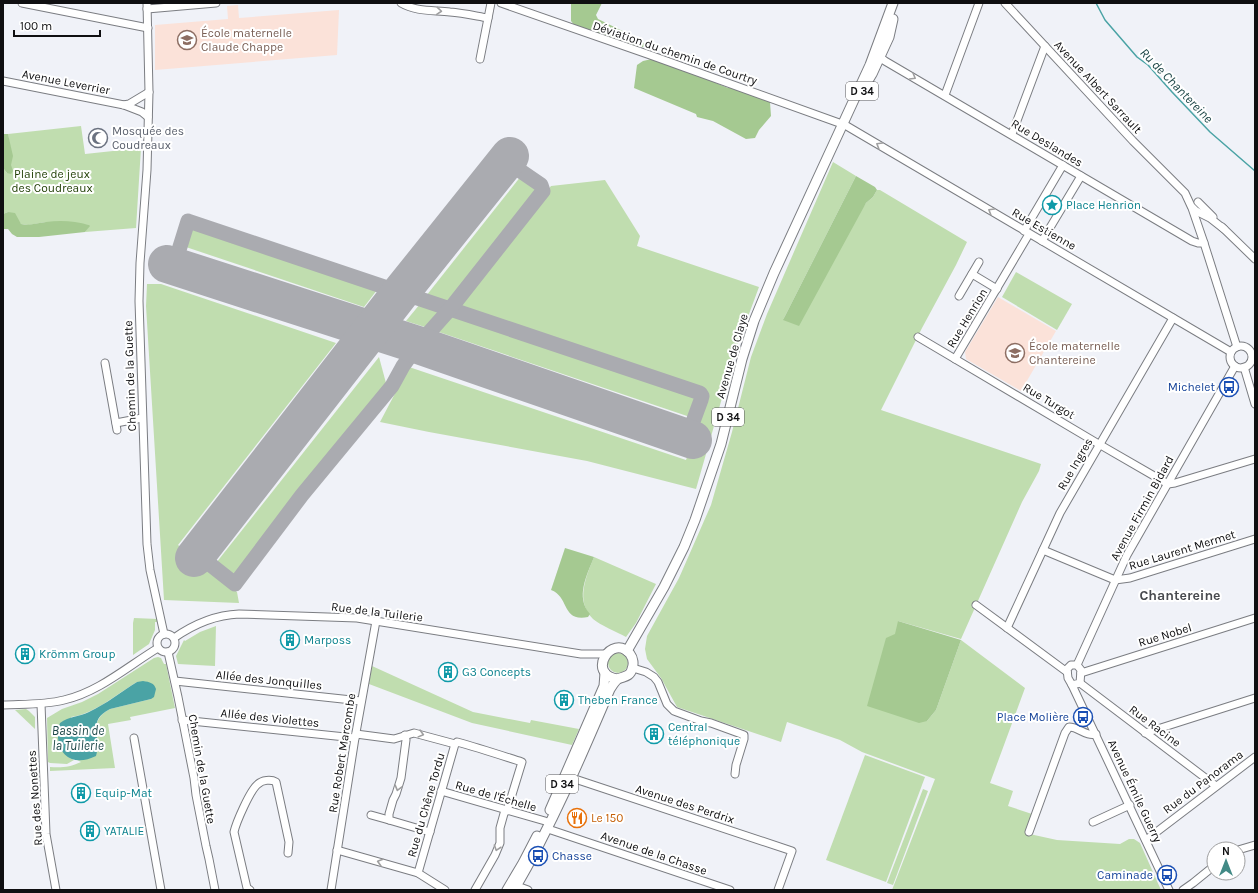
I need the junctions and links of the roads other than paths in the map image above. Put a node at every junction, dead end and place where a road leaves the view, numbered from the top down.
1 (22, 3) edge
2 (216, 3) edge
3 (401, 3) edge
4 (491, 3) edge
5 (501, 3) edge
6 (893, 3) edge
7 (899, 3) edge
8 (979, 3) edge
9 (1005, 3) edge
10 (147, 6) edge
11 (488, 18) junction
12 (886, 24) junction
13 (148, 28) junction
14 (1045, 46) junction
15 (880, 57) junction
16 (480, 58) dead end
17 (3, 81) edge
18 (149, 92) junction
19 (945, 95) junction
20 (136, 99) junction
21 (124, 105) junction
22 (136, 109) junction
23 (148, 117) junction
24 (844, 124) junction
25 (1012, 134) junction
26 (1063, 165) junction
27 (1081, 176) junction
28 (1177, 184) junction
29 (1198, 202) junction
30 (1191, 206) junction
31 (1201, 214) junction
32 (1224, 229) junction
33 (1027, 232) junction
34 (1042, 241) junction
35 (1203, 241) junction
36 (1255, 259) edge
37 (979, 262) dead end
38 (972, 274) junction
39 (997, 289) junction
40 (959, 296) dead end
41 (1173, 318) junction
42 (918, 337) dead end
43 (1234, 349) junction
44 (1253, 353) edge
45 (956, 359) junction
46 (105, 363) dead end
47 (1235, 366) junction
48 (1244, 367) junction
49 (1255, 404) edge
50 (142, 418) junction
51 (1099, 444) junction
52 (1255, 459) edge
53 (1168, 484) junction
54 (1255, 539) edge
55 (1043, 550) junction
56 (1116, 580) junction
57 (976, 605) dead end
58 (1255, 618) edge
59 (376, 621) junction
60 (1007, 628) junction
61 (164, 634) junction
62 (174, 638) junction
63 (158, 648) junction
64 (627, 651) junction
65 (168, 652) junction
66 (581, 654) junction
67 (606, 654) junction
68 (1077, 665) junction
69 (633, 668) junction
70 (604, 670) junction
71 (1067, 672) junction
72 (1081, 673) junction
73 (618, 679) junction
74 (175, 681) junction
75 (1077, 684) junction
76 (1255, 698) edge
77 (361, 701) junction
78 (41, 704) junction
79 (3, 705) edge
80 (182, 720) junction
81 (1145, 733) junction
82 (1096, 734) junction
83 (406, 735) junction
84 (355, 736) junction
85 (134, 738) dead end
86 (455, 744) junction
87 (1255, 757) edge
88 (735, 774) dead end
89 (572, 778) junction
90 (1216, 786) junction
91 (441, 791) junction
92 (1130, 806) junction
93 (506, 810) junction
94 (371, 815) dead end
95 (389, 820) junction
96 (1093, 822) dead end
97 (546, 825) junction
98 (430, 832) junction
99 (1029, 832) dead end
100 (1146, 840) junction
101 (337, 850) junction
102 (288, 853) dead end
103 (1206, 872) edge
104 (418, 873) junction
105 (516, 888) edge
106 (56, 890) edge
107 (161, 890) edge
108 (215, 890) edge
109 (250, 890) edge
110 (331, 890) edge
111 (445, 890) edge
112 (475, 890) edge
113 (507, 890) edge
114 (528, 890) edge
115 (730, 890) edge
116 (778, 890) edge
117 (1169, 890) edge
118 (1183, 890) edge

1 - 13 street
2 - 10 street
3 -> 11 street
4 - 11 street
5 - 24 street, Déviation du chemin de Courtry
6 - 12 main road, Avenue de Claye / D 34
7 - 15 main road, Avenue de Claye / D 34
8 - 19 street
9 - 14 street, Avenue Albert Sarrault
10 - 13 street, Chemin de la Guette
11 - 16 street
12 - 15 main road, Avenue de Claye
12 - 24 main road, Avenue de Claye / D 34
13 - 18 street, Chemin de la Guette
14 - 25 street
14 - 28 street, Avenue Albert Sarrault
15 -> 19 street, Rue Deslandes
15 - 24 main road, Avenue de Claye / D 34
17 - 21 street, Avenue Leverrier
18 - 20 street, Avenue Leverrier
18 - 23 street, Chemin de la Guette
19 - 25 street, Rue Deslandes
20 - 21 street, Avenue Leverrier
20 - 22 street
21 - 22 street, Avenue Leverrier
22 - 23 street, Avenue Leverrier
23 - 50 street, Chemin de la Guette
33 -> 24 street, Rue Estienne
24 - 64 main road, Avenue de Claye / D 34
25 - 26 street, Rue Deslandes
26 - 27 street, Rue Deslandes
26 - 33 street
27 - 34 street
27 - 35 street, Rue Deslandes
28 - 29 street, Avenue Albert Sarrault
28 - 30 street, Avenue Albert Sarrault
29 - 31 street
29 - 32 street, Avenue Albert Sarrault
30 - 31 street, Avenue Albert Sarrault
30 - 35 street
31 - 32 street, Avenue Albert Sarrault
31 - 35 street
32 - 36 street, Avenue Albert Sarrault
33 - 34 street, Rue Estienne
33 - 39 street, Rue Henrion
34 - 41 street, Rue Estienne
35 - 43 street
37 - 38 street, Rue Henrion
38 - 39 street, Rue Henrion
38 - 40 street, Rue Henrion
39 - 45 street, Rue Henrion
41 - 43 street, Rue Estienne
41 - 51 street, Rue Ingres
42 - 45 street, Rue Turgot
43 - 44 street
43 - 47 street
44 - 48 street
45 - 51 street, Rue Turgot
46 - 50 street
47 - 48 street
47 - 53 street, Avenue Firmin Bidard
48 - 49 street
50 - 61 street, Chemin de la Guette
51 - 53 street, Rue Turgot
51 - 55 street, Rue Ingres
52 - 53 street
53 - 56 street, Avenue Firmin Bidard
54 - 56 street, Rue Laurent Mermet
55 - 56 street
55 - 60 street, Rue Ingres
56 - 68 street, Avenue Firmin Bidard
57 - 60 street
58 - 72 street, Rue Nobel
59 - 62 street, Rue de la Tuilerie
59 - 66 street, Rue de la Tuilerie
59 - 77 street, Rue Robert Marcombe
60 - 71 street
61 - 62 street
61 - 63 street
62 - 65 street
63 - 65 street
63 - 78 street
64 - 67 main road
64 - 69 main road
65 - 74 street, Chemin de la Guette
66 - 67 street, Rue de la Tuilerie
66 - 70 street, Rue de la Tuilerie
67 - 70 main road
68 - 71 street
68 - 72 street
69 - 73 main road
69 - 88 street
70 - 73 main road
70 - 97 main road, D 34
71 - 75 street
72 - 75 street
73 - 89 main road, D 34
74 - 77 street, Allée des Jonquilles
74 - 80 street, Chemin de la Guette
75 - 81 street, Rue Racine
75 - 82 street, Avenue Émile Guerry
76 - 81 street
77 - 84 street, Rue Robert Marcombe
78 - 79 street
78 - 106 street, Rue des Nonettes
80 - 84 street, Allée des Violettes
80 - 108 street, Chemin de la Guette
81 - 90 street, Rue Racine
82 - 92 street, Avenue Émile Guerry
82 - 99 street
83 - 84 street, Allée des Violettes
83 -> 86 street, Allée des Violettes
83 -> 95 street
84 - 101 street, Rue Robert Marcombe
85 - 107 street
86 - 91 street, Rue du Chêne Tordu
86 - 93 street, Allée des Violettes
87 - 90 street, Rue du Panorama
89 - 97 main road, D 34
89 - 116 street, Avenue des Perdrix
90 - 100 street, Rue du Panorama
91 - 93 street, Rue de l'Échelle
91 - 98 street, Rue du Chêne Tordu
92 - 96 street
92 - 100 street, Avenue Émile Guerry
93 - 97 street, Rue de l'Échelle
93 -> 112 street
94 - 95 street
95 - 98 street
97 - 105 main road, D 34
97 - 113 main road, D 34
97 - 115 street, Avenue de la Chasse
98 - 104 street, Rue du Chêne Tordu
100 - 117 street, Avenue Émile Guerry
104 -> 101 street
101 - 110 street, Rue Robert Marcombe
102 - 109 street
103 - 118 street
104 - 111 street
105 - 114 street

